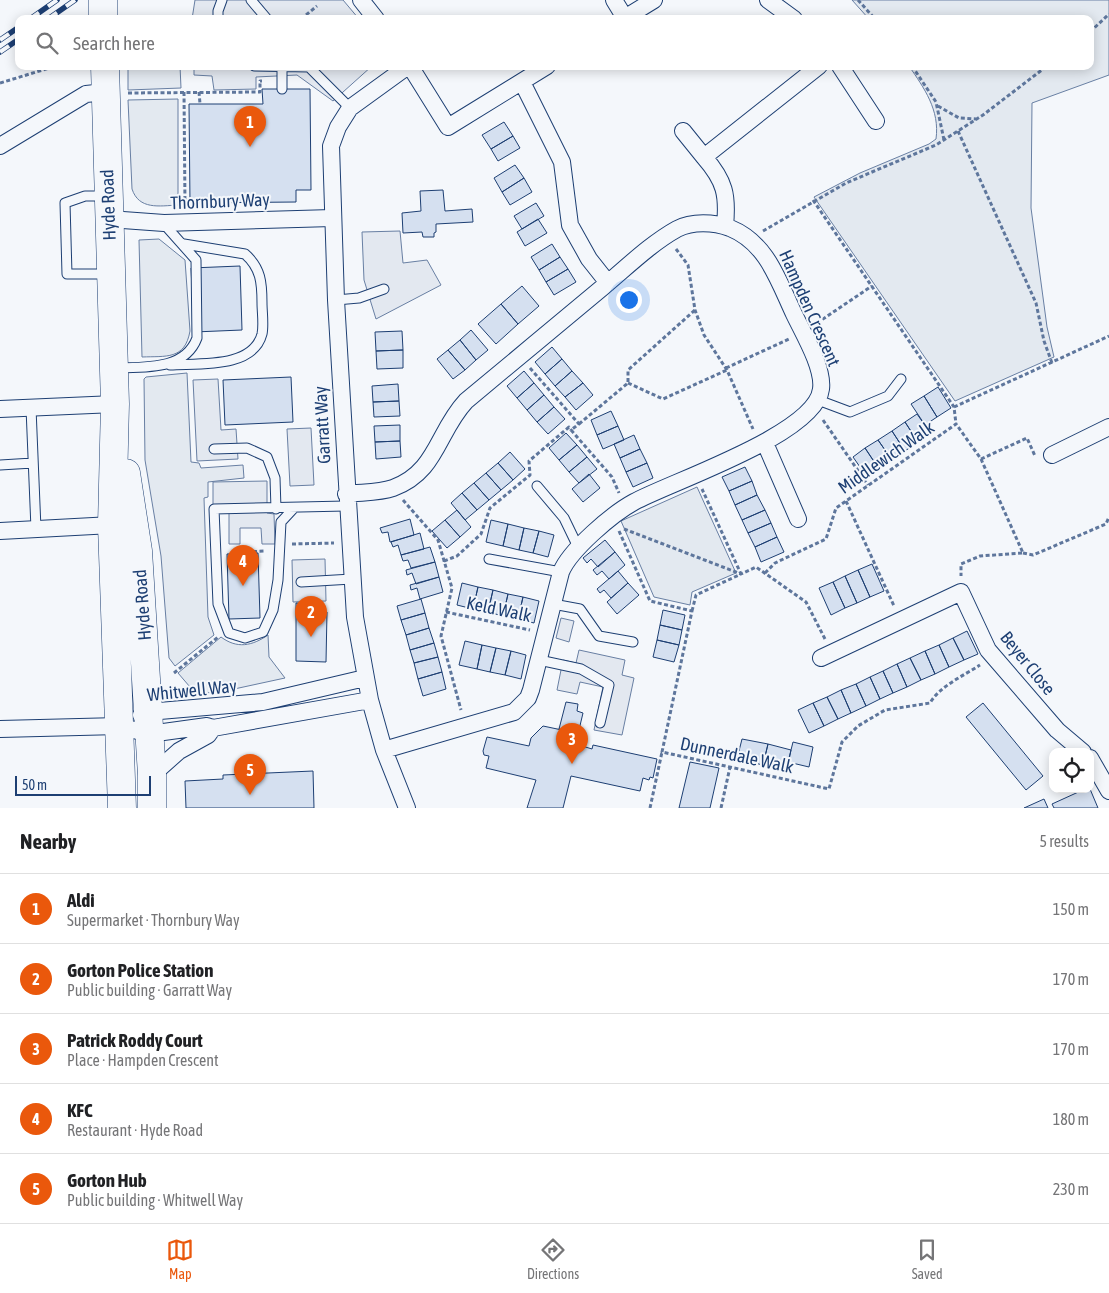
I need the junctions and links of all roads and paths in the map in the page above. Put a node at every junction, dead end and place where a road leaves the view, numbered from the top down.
1 (222, 0) edge
2 (251, 0) edge
3 (361, 0) edge
4 (614, 0) edge
5 (654, 0) edge
6 (768, 0) edge
7 (858, 0) edge
8 (317, 6) dead end
9 (1109, 14) edge
10 (218, 15) edge
11 (264, 15) edge
12 (306, 15) edge
13 (373, 15) edge
14 (622, 15) edge
15 (629, 15) edge
16 (789, 15) edge
17 (871, 15) edge
18 (1094, 28) edge
19 (43, 70) edge
20 (282, 70) edge
21 (311, 70) edge
22 (403, 70) edge
23 (412, 70) edge
24 (541, 70) edge
25 (814, 70) edge
26 (843, 70) edge
27 (914, 70) edge
28 (1042, 70) edge
29 (267, 81) dead end
30 (522, 82) junction
31 (0, 83) edge
32 (111, 84) edge
33 (282, 89) dead end
34 (184, 92) junction
35 (199, 92) junction
36 (200, 104) dead end
37 (937, 106) junction
38 (350, 108) junction
39 (976, 119) junction
40 (876, 121) dead end
41 (958, 130) junction
42 (683, 131) dead end
43 (944, 140) junction
44 (0, 146) edge
45 (704, 157) junction
46 (813, 200) junction
47 (108, 207) junction
48 (185, 212) dead end
49 (332, 218) junction
50 (164, 224) junction
51 (725, 226) junction
52 (667, 236) junction
53 (754, 241) junction
54 (184, 244) junction
55 (110, 274) junction
56 (608, 283) junction
57 (872, 286) junction
58 (384, 289) dead end
59 (336, 300) junction
60 (695, 310) junction
61 (810, 327) dead end
62 (796, 335) dead end
63 (1109, 336) edge
64 (520, 356) junction
65 (1052, 363) junction
66 (170, 365) junction
67 (113, 368) junction
68 (726, 369) junction
69 (901, 378) dead end
70 (628, 383) junction
71 (816, 403) junction
72 (115, 404) junction
73 (31, 408) junction
74 (954, 408) junction
75 (0, 409) edge
76 (579, 424) junction
77 (956, 424) junction
78 (1109, 427) edge
79 (572, 430) junction
80 (762, 444) junction
81 (214, 449) dead end
82 (1052, 455) joint
83 (981, 459) junction
84 (33, 463) junction
85 (0, 465) edge
86 (696, 474) junction
87 (868, 485) junction
88 (537, 486) dead end
89 (403, 499) dead end
90 (346, 500) junction
91 (846, 501) junction
92 (276, 508) junction
93 (294, 508) junction
94 (625, 508) junction
95 (1109, 517) edge
96 (798, 519) dead end
97 (112, 525) junction
98 (36, 529) junction
99 (0, 531) edge
100 (334, 543) dead end
101 (286, 544) dead end
102 (578, 547) junction
103 (272, 551) dead end
104 (1023, 553) junction
105 (242, 554) dead end
106 (489, 558) dead end
107 (444, 561) junction
108 (560, 572) junction
109 (740, 574) junction
110 (765, 574) junction
111 (352, 579) junction
112 (301, 582) dead end
113 (961, 592) junction
114 (553, 604) junction
115 (692, 611) junction
116 (446, 612) junction
117 (901, 620) junction
118 (226, 629) junction
119 (545, 634) junction
120 (633, 642) dead end
121 (826, 656) joint
122 (994, 657) junction
123 (539, 660) junction
124 (174, 673) dead end
125 (365, 678) junction
126 (370, 700) junction
127 (463, 715) dead end
128 (149, 723) junction
129 (600, 723) dead end
130 (119, 726) junction
131 (213, 728) junction
132 (0, 730) edge
133 (1078, 748) edge
134 (384, 750) junction
135 (662, 752) junction
136 (1094, 765) edge
137 (730, 767) junction
138 (152, 775) junction
139 (1109, 791) edge
140 (122, 808) edge
141 (152, 808) edge
142 (407, 808) edge
143 (650, 808) edge
144 (721, 808) edge

1 - 10 lane
2 - 11 lane
3 - 13 street
4 - 14 street
5 - 15 street
6 - 16 street
7 - 17 path
8 - 12 path
9 - 18 path
19 - 31 path
20 - 33 lane
21 - 38 lane
22 - 38 street, Garratt Way
23 - 30 street
24 - 30 street
25 - 45 street
26 - 40 street
27 - 37 path
28 - 39 path
29 - 35 path
30 - 56 street
32 - 34 path
32 - 44 street
32 - 47 highway, Hyde Road
34 - 35 path
34 - 48 path
35 - 36 path
37 - 39 path
37 - 43 path
38 - 49 street, Garratt Way
39 - 41 path
41 - 43 path
41 - 65 path
42 - 45 street
43 - 46 path
45 - 51 street
46 - 53 path
46 - 57 path
47 - 50 street, Thornbury Way
47 - 55 highway, Hyde Road
47 - 55 lane
49 - 50 street, Thornbury Way
49 - 59 street, Garratt Way
50 - 54 lane
51 - 52 street, Hampden Crescent
51 - 53 street, Hampden Crescent
52 - 56 street, Hampden Crescent
52 - 60 path
53 - 71 street, Hampden Crescent
54 - 66 lane
54 - 66 lane
55 - 67 highway, Hyde Road
56 - 64 street, Hampden Crescent
57 - 61 path
57 - 74 path
58 - 59 lane
59 - 90 street, Garratt Way
60 - 68 path
60 - 70 path
62 - 68 path
63 - 65 path
64 - 76 path
64 - 90 street, Hampden Crescent
65 - 74 path
66 - 67 lane
67 - 72 highway, Hyde Road
68 - 70 path
68 - 80 path
69 - 71 lane
70 - 76 path
71 - 80 street
71 - 87 path
72 - 73 street
72 - 97 highway, Hyde Road
72 - 128 highway, Hyde Road
73 - 75 street
73 - 84 lane
74 - 77 path
76 - 79 path
77 - 83 path
77 - 87 path, Middlewich Walk
78 - 82 street
79 - 94 path
79 - 107 path
80 - 86 street
80 - 96 street
81 - 92 lane
82 - 83 path
83 - 104 path
84 - 85 lane
84 - 98 lane
86 - 94 street
86 - 109 path
87 - 91 path, Middlewich Walk
88 - 102 lane
89 - 107 path
90 - 93 lane
90 - 111 street, Garratt Way
91 - 110 path, Middlewich Walk
91 - 117 path
92 - 93 lane
92 - 118 lane
93 - 118 lane
94 - 102 street
95 - 104 path
97 - 98 street
97 - 130 highway, Hyde Road
98 - 99 street
100 - 101 path
102 - 108 street
103 - 105 path
104 - 113 path
106 - 108 lane
107 - 116 path
108 - 114 street
109 - 110 path
109 - 115 path, Dunnerdale Walk
109 - 115 path
110 - 121 path
111 - 112 lane
111 - 125 street, Garratt Way
113 - 117 street
113 - 122 street, Beyer Close
114 - 119 street
114 - 120 lane
115 - 135 path, Dunnerdale Walk
116 - 119 path, Keld Walk
116 - 127 path
117 - 121 street
118 - 124 path
119 - 123 street
122 - 133 street, Beyer Close
122 - 137 path, Dunnerdale Walk
123 - 129 lane
123 - 134 street
125 - 126 street, Garratt Way
125 - 128 street, Whitwell Way
126 - 131 street, Whitwell Way
126 - 134 street, Garratt Way
128 - 130 street, Whitwell Way
128 - 131 street, Whitwell Way
128 - 138 highway, Hyde Road
130 - 132 street
130 - 140 highway, Hyde Road
131 - 138 street, Whitwell Way
134 - 142 street, Garratt Way
135 - 137 path, Dunnerdale Walk
135 - 143 path
136 - 139 street
137 - 144 path
138 - 141 highway, Hyde Road

